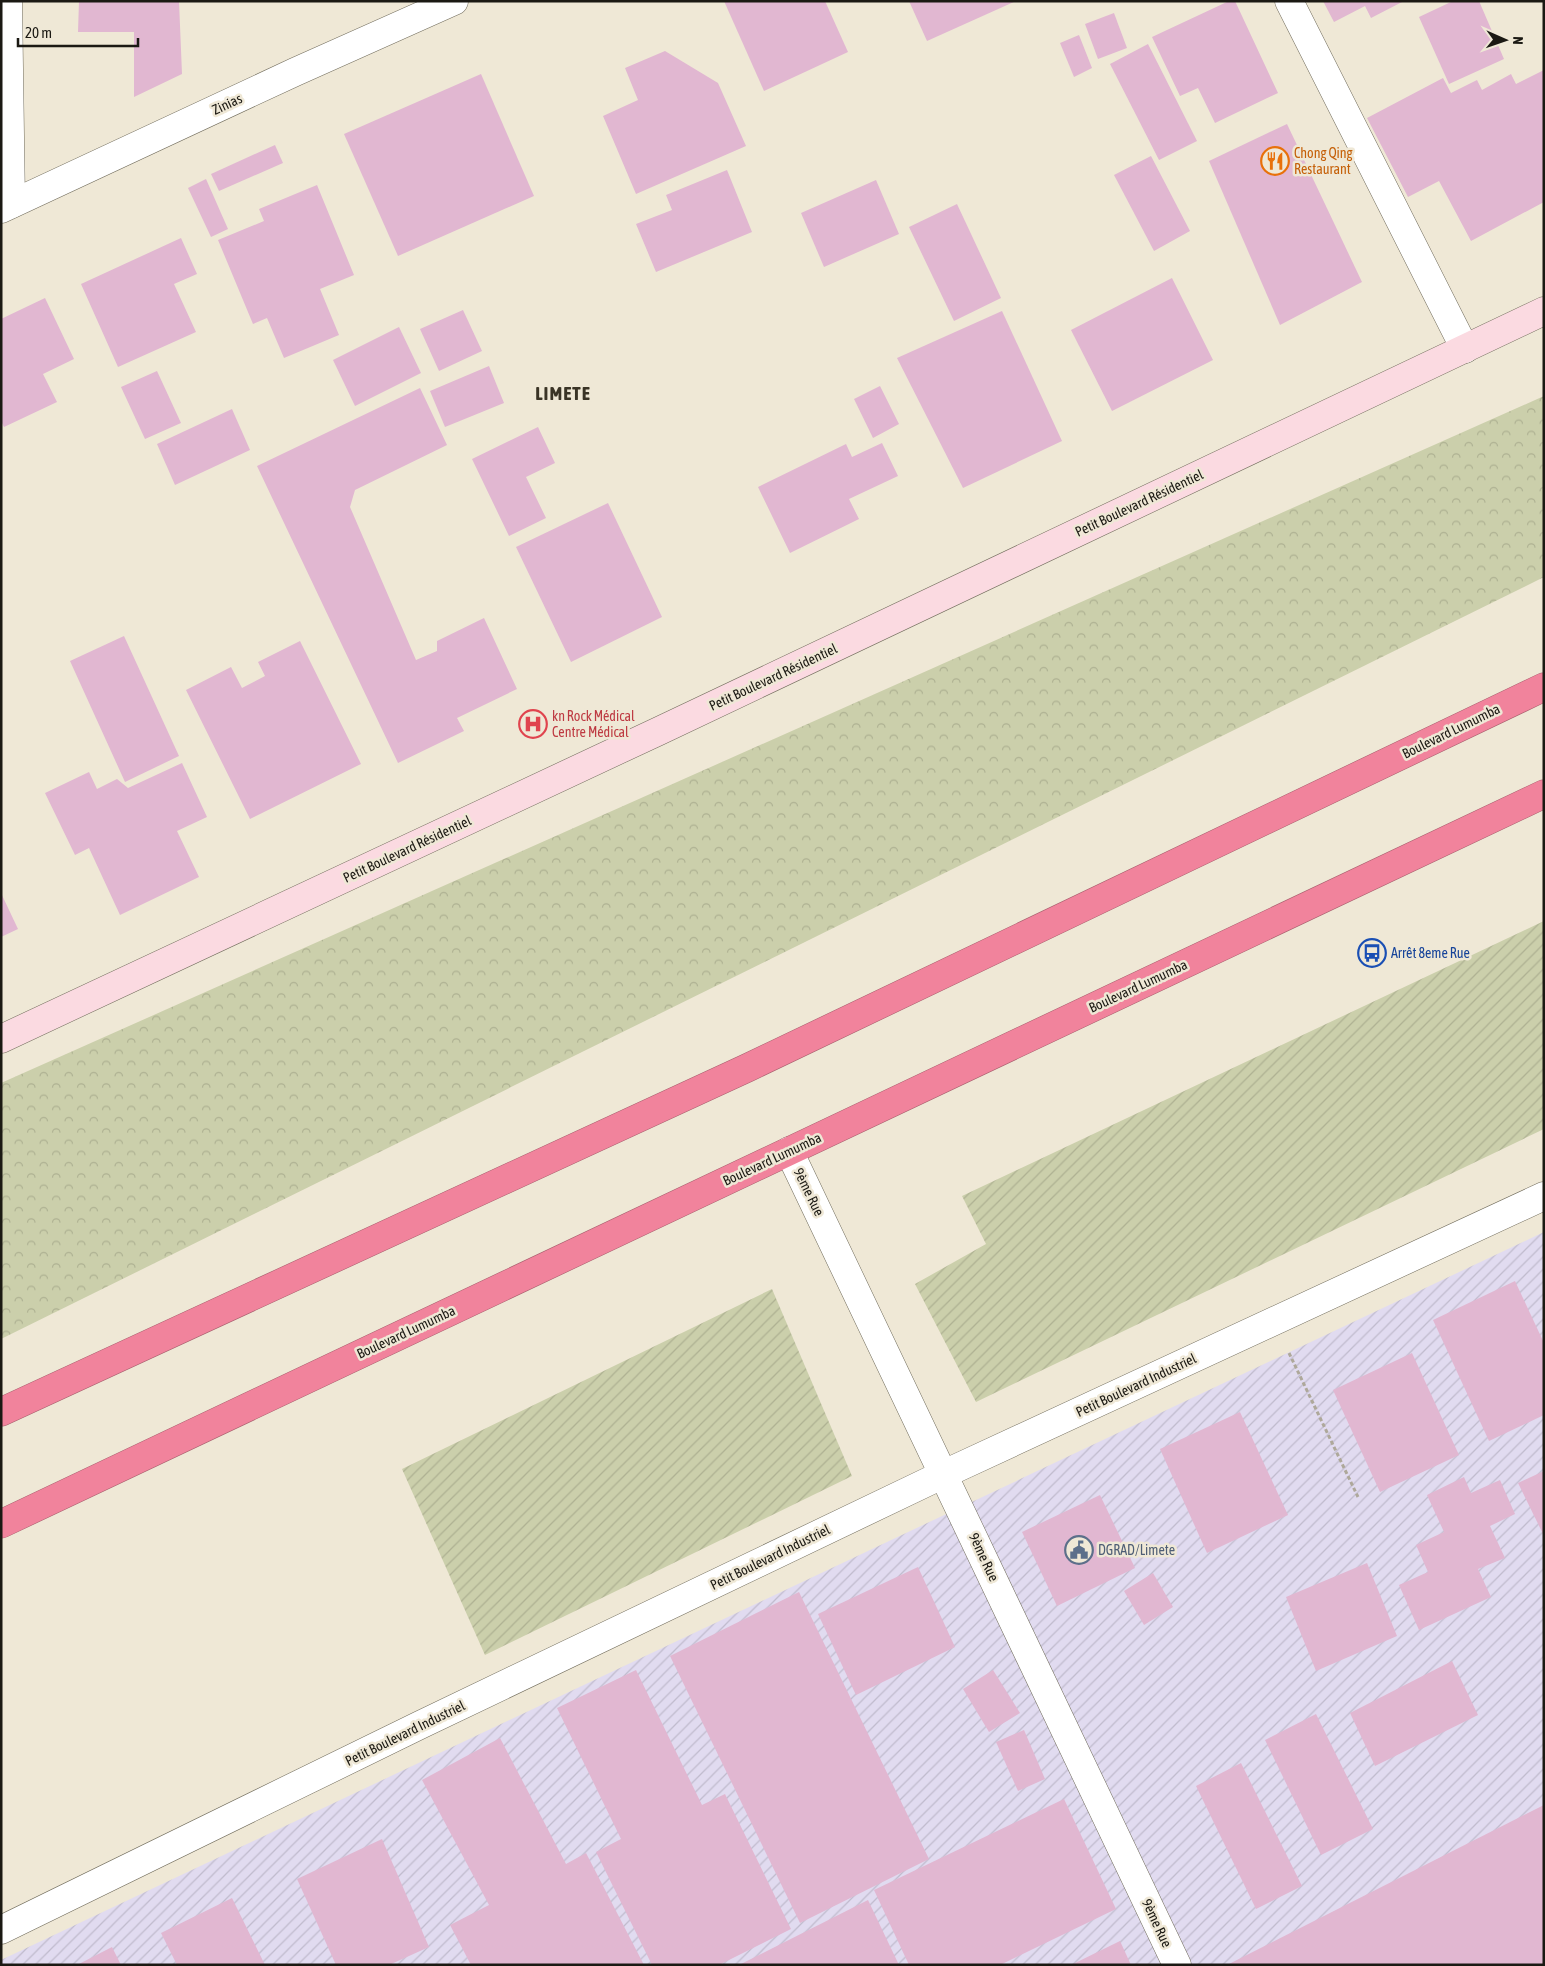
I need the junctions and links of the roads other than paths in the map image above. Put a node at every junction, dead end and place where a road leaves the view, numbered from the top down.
1 (8, 1) edge
2 (454, 1) edge
3 (1289, 1) edge
4 (6, 206) edge
5 (1544, 311) edge
6 (1465, 349) junction
7 (1544, 687) edge
8 (1544, 794) edge
9 (1, 1039) edge
10 (790, 1151) junction
11 (1544, 1196) edge
12 (1, 1412) edge
13 (944, 1474) junction
14 (1, 1524) edge
15 (1, 1930) edge
16 (1177, 1965) edge

1 - 4 street
2 - 4 street, Zinias
3 - 6 street
5 - 6 street, Petit Boulevard Résidentiel
6 - 9 street, Petit Boulevard Résidentiel
7 - 12 highway, Boulevard Lumumba
8 - 10 highway, Boulevard Lumumba
10 - 13 street, 9ème Rue
10 - 14 highway, Boulevard Lumumba
11 - 13 street, Petit Boulevard Industriel
13 - 15 street, Petit Boulevard Industriel
13 - 16 street, 9ème Rue

